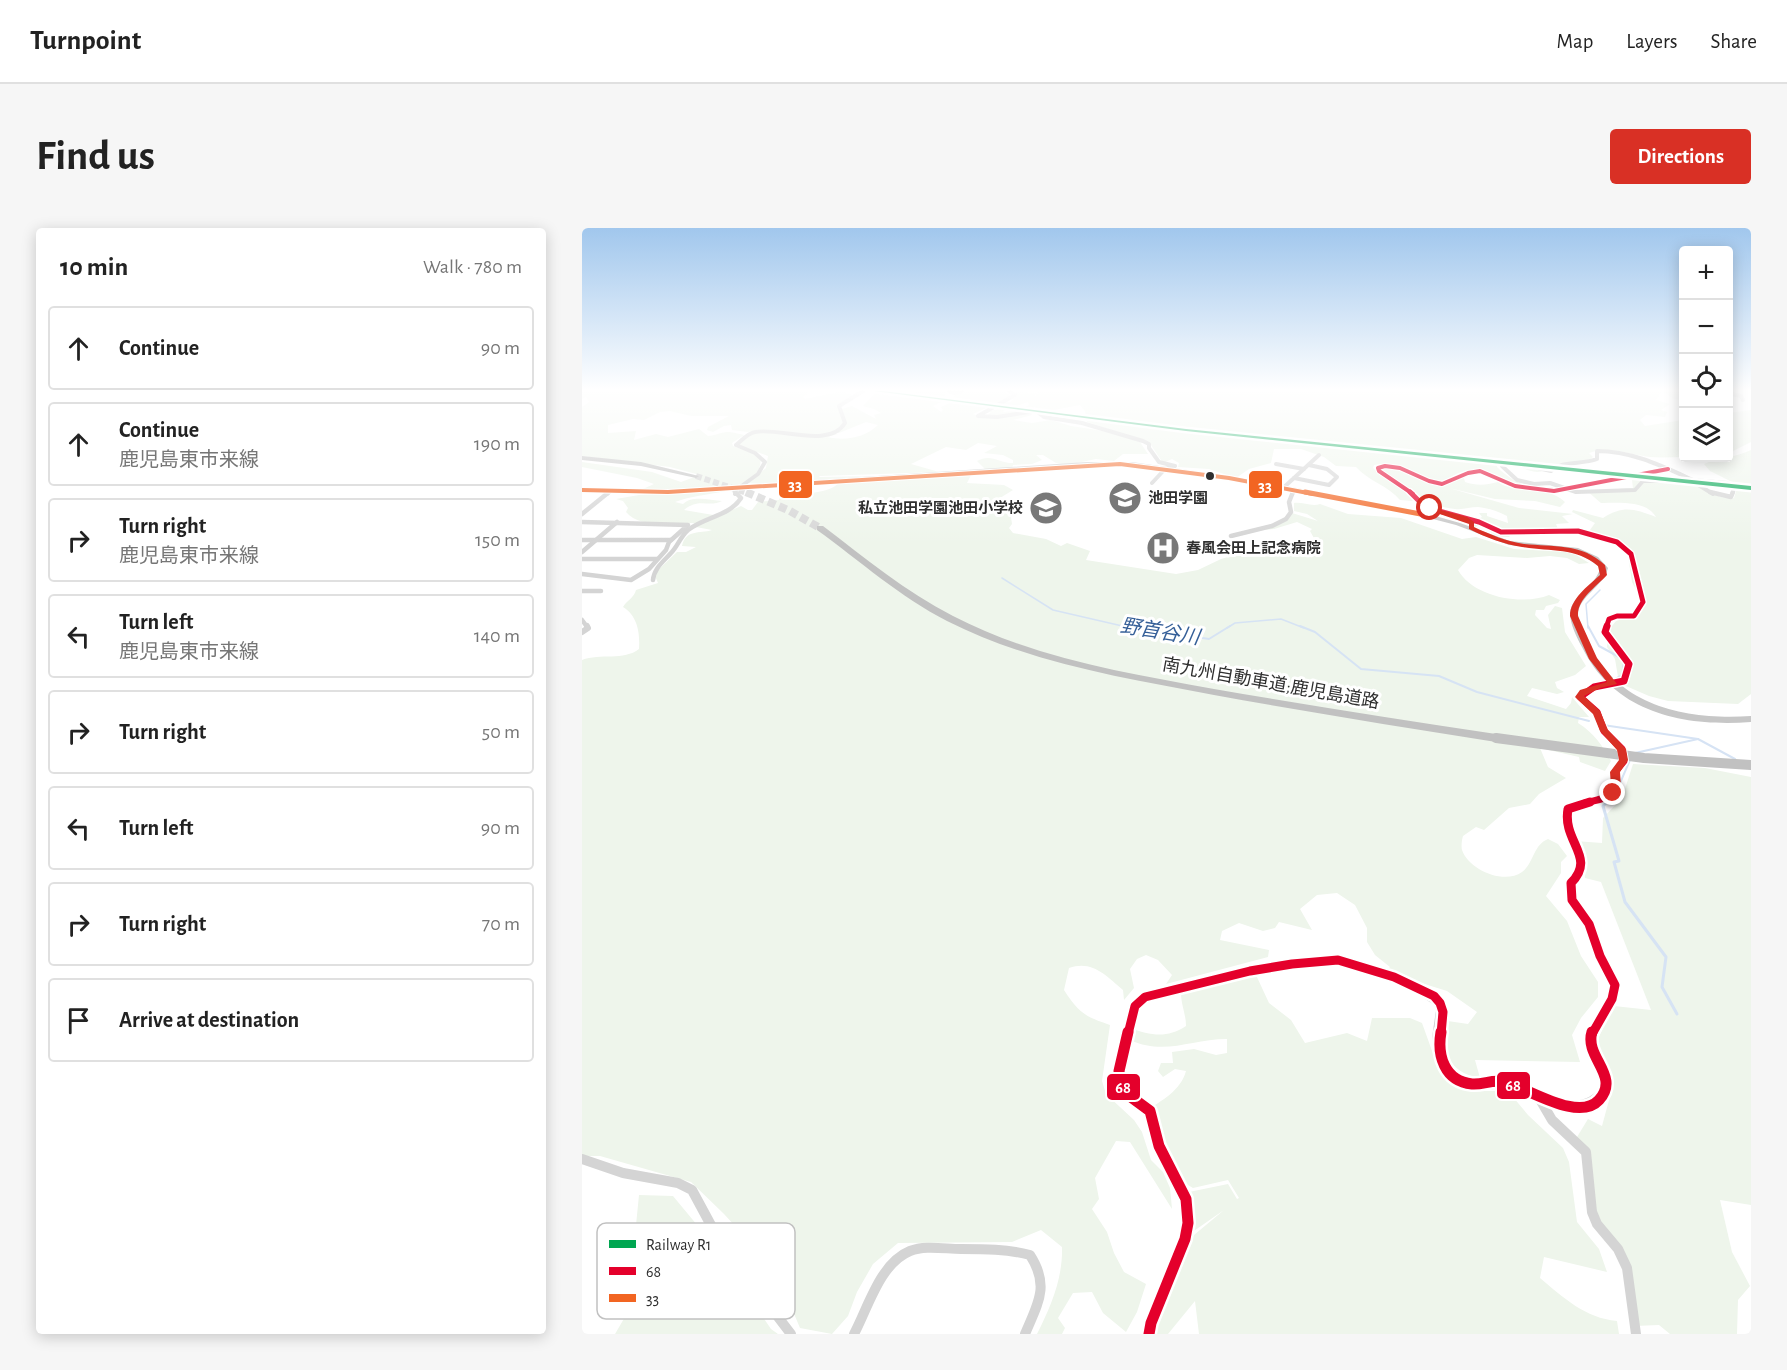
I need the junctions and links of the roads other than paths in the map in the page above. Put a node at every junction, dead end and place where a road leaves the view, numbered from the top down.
1 (739, 443) edge
2 (1147, 443) edge
3 (1319, 455) dead end
4 (582, 458) edge
5 (1276, 464) dead end
6 (1309, 465) junction
7 (1165, 469) junction
8 (1304, 469) junction
9 (1668, 469) junction
10 (696, 476) tunnel mouth
11 (1294, 478) junction
12 (1692, 480) junction
13 (1152, 483) dead end
14 (740, 487) junction
15 (1282, 489) junction
16 (582, 490) edge
17 (1293, 490) junction
18 (1568, 490) junction
19 (609, 492) junction
20 (582, 506) edge
21 (592, 506) junction
22 (582, 514) edge
23 (1465, 518) junction
24 (582, 522) edge
25 (617, 522) junction
26 (820, 528) tunnel mouth
27 (1471, 528) junction
28 (1231, 536) dead end
29 (582, 540) edge
30 (596, 540) junction
31 (670, 540) junction
32 (582, 552) edge
33 (657, 559) junction
34 (582, 560) edge
35 (582, 574) edge
36 (653, 580) dead end
37 (582, 591) edge
38 (601, 591) dead end
39 (582, 620) edge
40 (582, 633) edge
41 (1612, 684) junction
42 (1751, 719) edge
43 (1751, 765) edge
44 (1121, 1058) joint
45 (1538, 1096) junction
46 (582, 1159) edge
47 (710, 1223) edge
48 (780, 1319) edge
49 (791, 1334) edge
50 (854, 1334) edge
51 (1025, 1334) edge
52 (1149, 1334) edge
53 (1636, 1334) edge

1 - 14 street
2 - 7 street
3 - 6 street
4 - 10 highway
5 - 8 street
6 - 8 street
6 - 11 street
7 - 13 street
7 - 14 main road
7 - 15 main road
8 - 11 street
9 - 12 street
9 - 18 street
9 - 18 street
11 - 15 street
12 - 12 street
12 - 18 street
14 - 19 main road
14 - 36 street
15 - 17 main road
16 - 19 main road
17 - 27 main road
17 - 28 street
18 - 23 street
19 - 21 street
20 - 21 street
21 - 22 street
23 - 27 street
23 - 41 street
24 - 25 street
25 - 30 street
25 - 31 street
26 - 43 highway, 南九州自動車道;鹿児島道路, bridge
27 - 41 main road
29 - 30 street
30 - 31 street
30 - 32 street
31 - 33 street
33 - 34 street
33 - 35 street
37 - 38 street
39 - 40 street
41 - 42 main road
41 - 45 street
44 - 45 street
44 - 52 street
45 - 53 street
46 - 47 street
48 - 49 street
50 - 51 street

